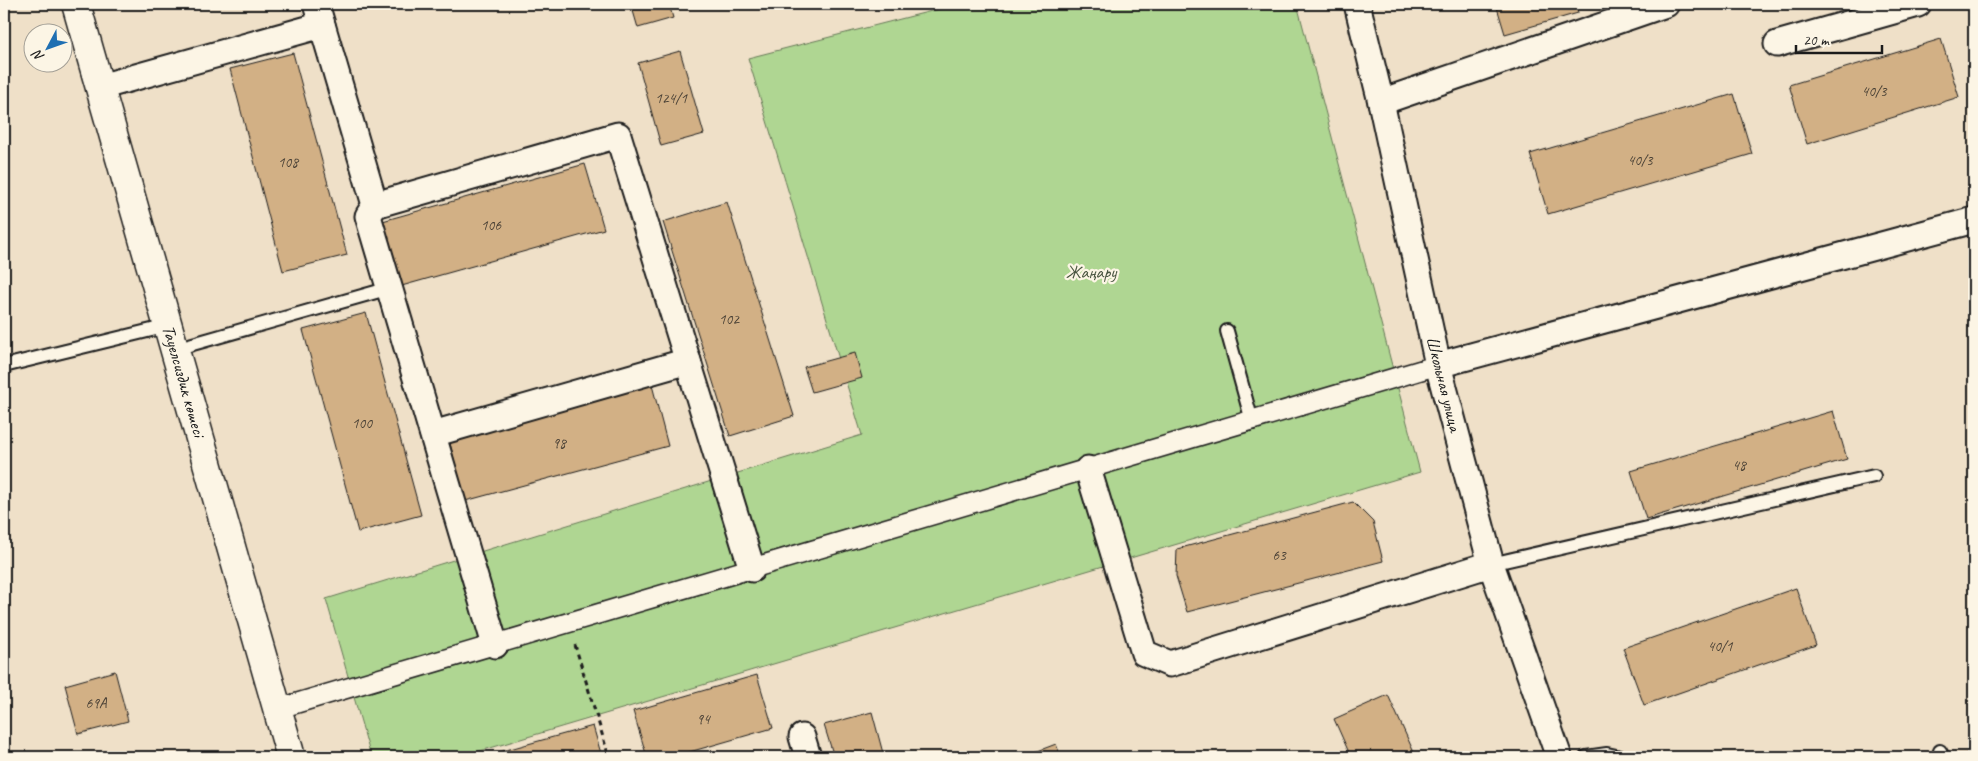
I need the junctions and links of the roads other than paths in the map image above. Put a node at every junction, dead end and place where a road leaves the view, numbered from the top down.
1 (76, 4) edge
2 (1358, 4) edge
3 (1666, 4) edge
4 (1918, 4) edge
5 (1622, 11) edge
6 (319, 14) edge
7 (1777, 44) dead end
8 (100, 87) junction
9 (1381, 102) junction
10 (375, 205) junction
11 (1974, 220) edge
12 (390, 288) junction
13 (1226, 330) dead end
14 (171, 338) junction
15 (688, 361) junction
16 (1438, 365) junction
17 (4, 366) edge
18 (1252, 421) junction
19 (433, 434) junction
20 (1088, 470) junction
21 (1874, 476) dead end
22 (1490, 564) junction
23 (752, 569) junction
24 (495, 645) junction
25 (277, 709) junction
26 (291, 757) edge
27 (1559, 757) edge
28 (1586, 757) edge
29 (1621, 757) edge

1 - 8 street, Тауелсиздик көшесі
2 - 9 street, Школьная улица
3 - 5 street
4 - 7 street
5 - 9 street
6 - 8 street
6 - 10 street
8 - 14 street, Тауелсиздик көшесі
9 - 16 street, Школьная улица
10 - 12 street
10 - 15 street
11 - 16 street
12 - 14 lane
12 - 19 street
13 - 18 lane
14 - 17 lane
14 - 25 street, Тауелсиздик көшесі
15 - 19 street
15 - 23 street
16 - 18 street
16 - 22 street, Школьная улица
18 - 20 street
19 - 24 street
20 - 22 street
20 - 23 street
21 - 22 lane
22 - 27 street, Школьная улица
23 - 24 street
24 - 25 street
25 - 26 street, Тауелсиздик көшесі
28 - 29 lane

